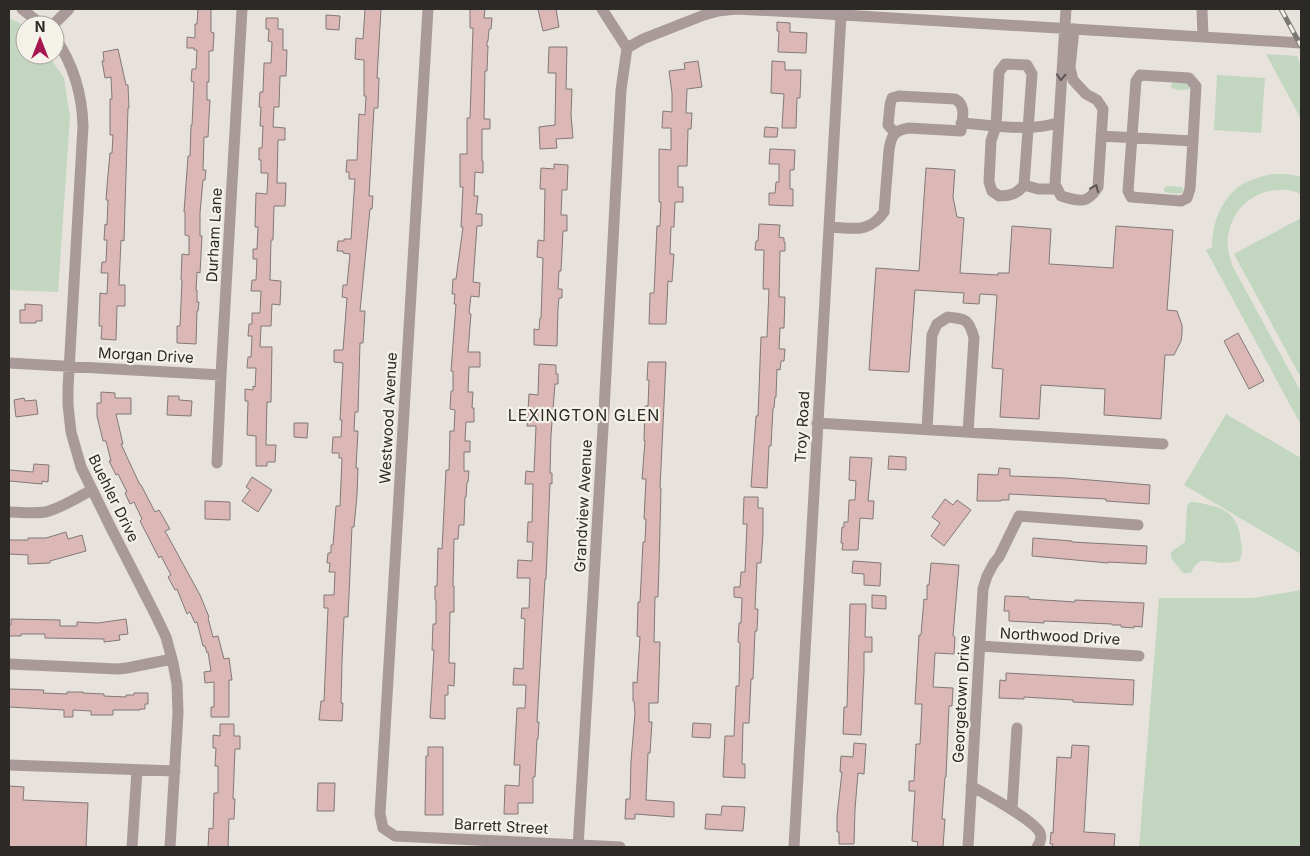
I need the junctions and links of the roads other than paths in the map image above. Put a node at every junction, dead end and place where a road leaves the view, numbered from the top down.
1 (242, 9) edge
2 (428, 9) edge
3 (602, 9) edge
4 (1066, 9) edge
5 (1202, 10) edge
6 (840, 12) edge
7 (1069, 29) junction
8 (1203, 37) junction
9 (1301, 43) edge
10 (627, 48) junction
11 (65, 53) edge
12 (961, 123) junction
13 (1058, 123) junction
14 (996, 126) junction
15 (1028, 128) junction
16 (895, 133) junction
17 (1101, 136) junction
18 (1131, 138) junction
19 (1193, 141) junction
20 (1024, 185) junction
21 (1057, 189) junction
22 (829, 227) junction
23 (9, 362) edge
24 (69, 366) junction
25 (221, 375) junction
26 (817, 423) junction
27 (927, 430) junction
28 (968, 432) junction
29 (1163, 444) dead end
30 (217, 463) dead end
31 (92, 490) junction
32 (9, 512) edge
33 (1138, 525) dead end
34 (980, 646) junction
35 (1139, 656) dead end
36 (172, 659) junction
37 (9, 664) edge
38 (1017, 728) dead end
39 (9, 765) edge
40 (137, 770) junction
41 (175, 771) junction
42 (972, 786) junction
43 (1012, 809) junction
44 (383, 828) joint
45 (578, 846) edge
46 (132, 847) edge
47 (170, 847) edge
48 (620, 847) edge
49 (794, 847) edge
50 (968, 847) edge
51 (1037, 847) edge

1 - 25 street, Durham Lane
2 - 44 street, Westwood Avenue
3 - 10 street
4 - 7 street
5 - 8 street
6 - 7 street
6 - 10 street
6 - 22 street, Troy Road
7 - 8 street
7 -> 13 street
7 - 17 street
8 - 9 street
10 - 45 street, Grandview Avenue
11 - 24 street, Buehler Drive
12 - 14 street
12 - 16 street
12 - 16 street
13 - 15 street
13 - 21 street
14 - 15 street
14 - 15 street
14 - 20 street
15 - 20 street
16 - 22 street
17 - 18 street
21 -> 17 street
18 - 19 street
18 - 19 street
18 - 19 street
20 - 21 street
22 - 26 street, Troy Road
23 - 24 street, Morgan Drive
24 - 25 street, Morgan Drive
24 - 31 street, Buehler Drive
25 - 30 street, Durham Lane
26 - 27 street
26 - 49 street, Troy Road
27 - 28 street
27 - 28 street
28 - 29 street
31 - 32 street
31 - 36 street, Buehler Drive
33 - 34 street, Georgetown Drive
34 - 35 street, Northwood Drive
34 - 42 street, Georgetown Drive
36 - 37 street
36 - 41 street, Buehler Drive
38 - 43 street
39 - 40 street
40 - 41 street
40 - 46 street
41 - 47 street, Buehler Drive
42 - 43 street
42 - 50 street, Georgetown Drive
43 - 51 street
44 - 45 street, Barrett Street
45 - 48 street, Barrett Street

